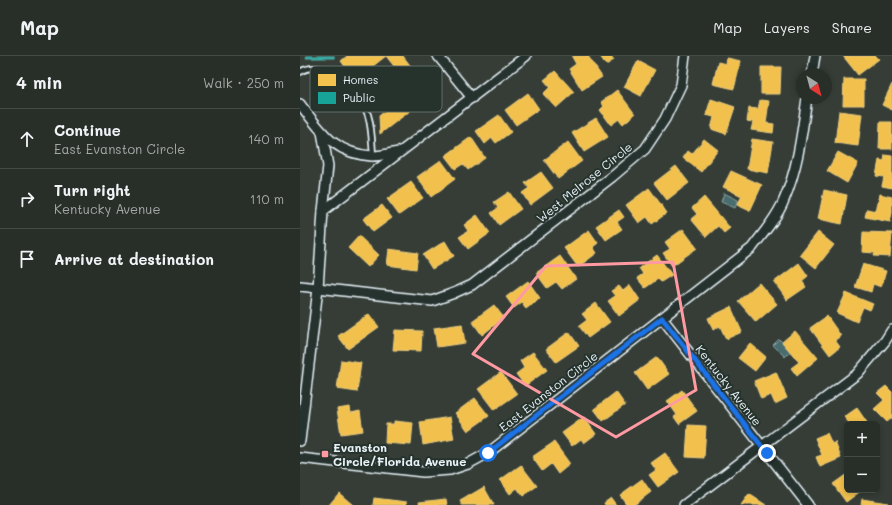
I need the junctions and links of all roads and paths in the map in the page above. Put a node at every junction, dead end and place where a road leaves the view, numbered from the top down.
1 (438, 56) edge
2 (526, 56) edge
3 (686, 56) edge
4 (815, 56) edge
5 (310, 68) edge
6 (813, 68) edge
7 (300, 72) edge
8 (472, 98) junction
9 (300, 104) edge
10 (807, 104) edge
11 (366, 112) edge
12 (322, 132) junction
13 (400, 152) junction
14 (373, 156) junction
15 (323, 210) junction
16 (300, 286) edge
17 (318, 288) junction
18 (662, 318) junction
19 (892, 330) edge
20 (300, 441) edge
21 (761, 446) junction
22 (300, 458) edge
23 (684, 505) edge
24 (808, 505) edge

1 - 8 street
2 - 8 street
3 - 17 street, West Melrose Circle
4 - 6 street
5 - 7 lane
8 - 13 street
9 - 12 street
10 - 18 street, East Evanston Circle
11 - 14 lane
12 - 14 street
12 - 15 street
13 - 14 street
13 - 15 street
15 - 17 street
16 - 17 street, West Melrose Circle
17 - 20 street
18 - 21 street, Kentucky Avenue
18 - 22 street, East Evanston Circle
19 - 21 street
21 - 23 street
21 - 24 street, Kentucky Avenue

